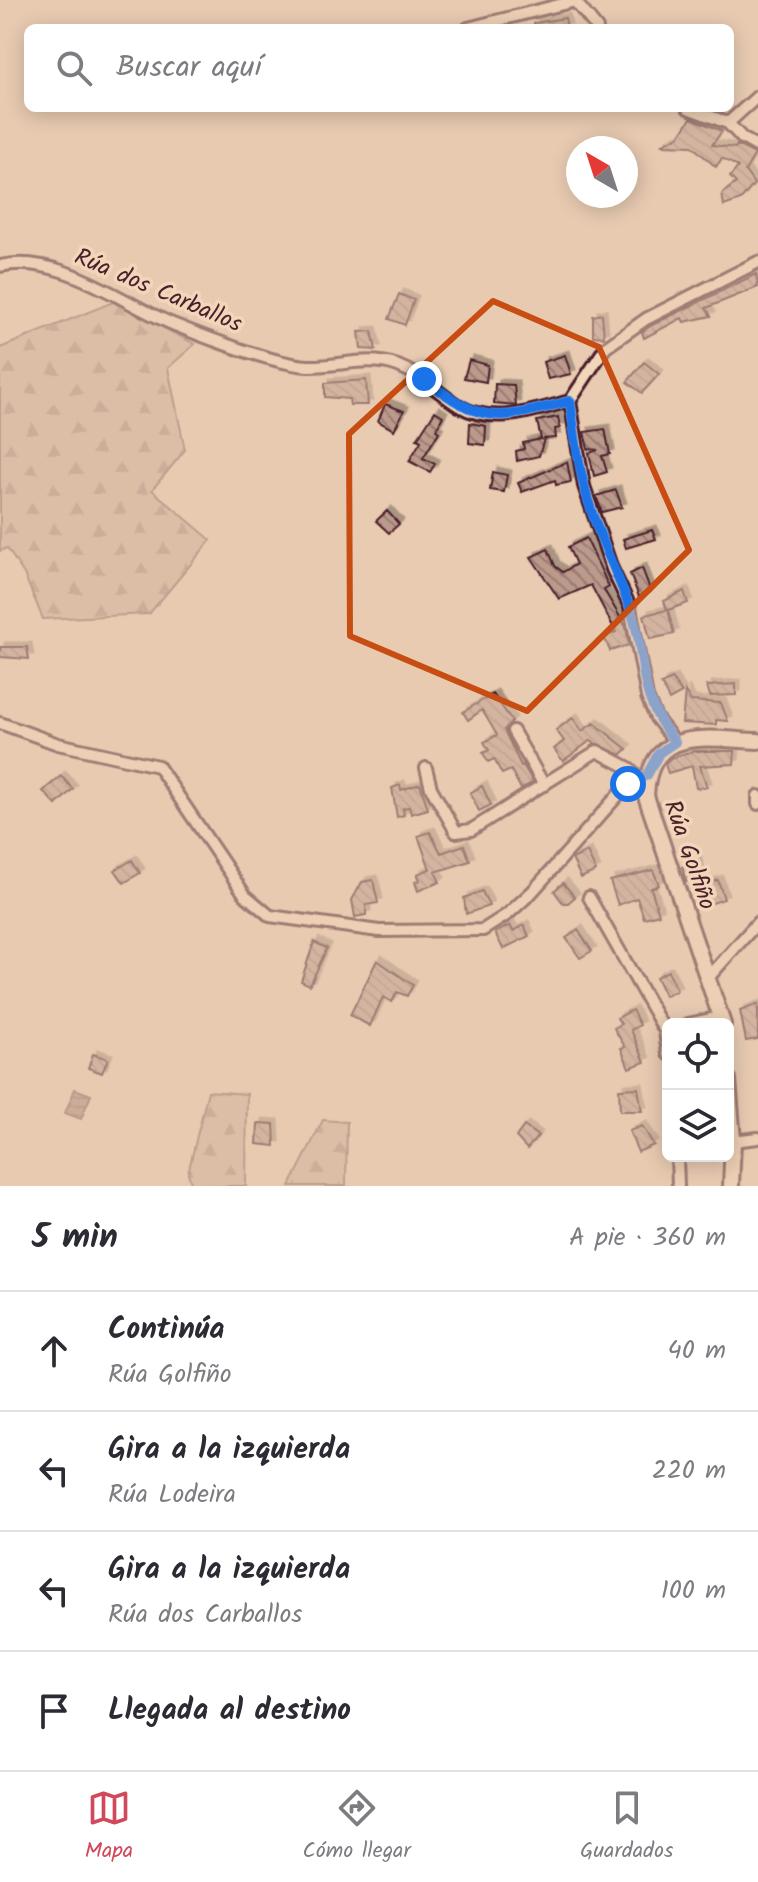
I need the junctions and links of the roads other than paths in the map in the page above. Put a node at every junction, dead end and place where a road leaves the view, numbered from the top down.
1 (574, 1) edge
2 (484, 24) edge
3 (594, 24) edge
4 (758, 96) edge
5 (699, 112) edge
6 (728, 123) junction
7 (758, 147) edge
8 (758, 262) edge
9 (0, 266) edge
10 (570, 401) junction
11 (0, 723) edge
12 (513, 731) dead end
13 (758, 741) edge
14 (675, 742) junction
15 (426, 768) dead end
16 (642, 776) junction
17 (544, 785) junction
18 (758, 796) edge
19 (758, 804) edge
20 (589, 897) dead end
21 (758, 922) edge
22 (708, 978) junction
23 (721, 1018) edge
24 (662, 1021) edge
25 (758, 1138) edge
26 (734, 1141) edge
27 (677, 1162) edge
28 (732, 1162) edge
29 (678, 1186) edge
30 (731, 1186) edge

1 - 2 street
1 - 3 street
4 - 6 street
5 - 6 street
6 - 7 street
8 - 10 street
9 - 10 street, Rúa dos Carballos
10 - 14 street
11 - 16 street
12 - 17 street
13 - 14 main road
14 - 16 main road, Rúa Golfiño
15 - 17 street
16 - 17 street
16 - 22 main road, Rúa Golfiño
18 - 19 street
20 - 24 street
21 - 22 street
22 - 23 main road, Rúa Golfiño
25 - 26 street
27 - 29 street
28 - 30 main road

